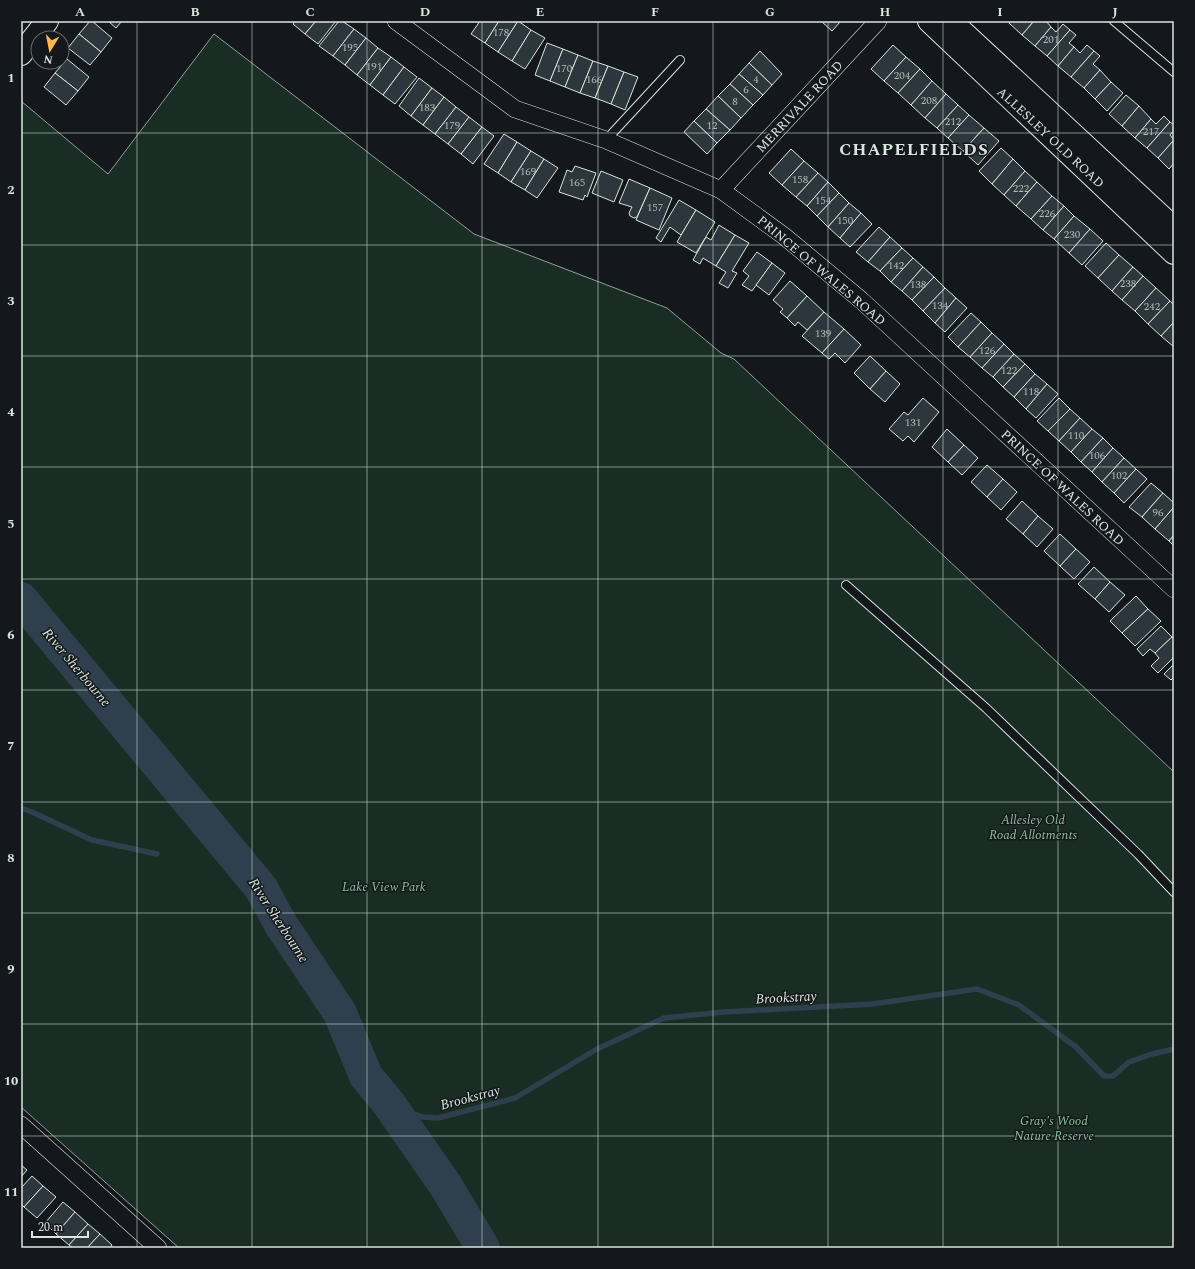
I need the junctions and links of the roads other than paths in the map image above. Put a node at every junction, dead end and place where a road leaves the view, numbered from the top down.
1 (47, 21) edge
2 (396, 21) edge
3 (878, 21) edge
4 (929, 21) edge
5 (951, 21) edge
6 (1114, 21) edge
7 (21, 54) edge
8 (680, 60) dead end
9 (1174, 72) edge
10 (606, 140) junction
11 (721, 190) junction
12 (1174, 228) edge
13 (1174, 253) edge
14 (846, 585) dead end
15 (1174, 589) edge
16 (1174, 892) edge
17 (21, 1125) edge
18 (158, 1248) edge

1 - 7 main road
2 - 10 street, PRINCE OF WALES ROAD
3 - 11 street, MERRIVALE ROAD
4 - 13 main road, ALLESLEY OLD ROAD
5 - 12 main road, ALLESLEY OLD ROAD
6 - 9 lane
8 - 10 lane
10 - 11 street, PRINCE OF WALES ROAD
11 - 15 street, PRINCE OF WALES ROAD
14 - 16 lane
17 - 18 street

